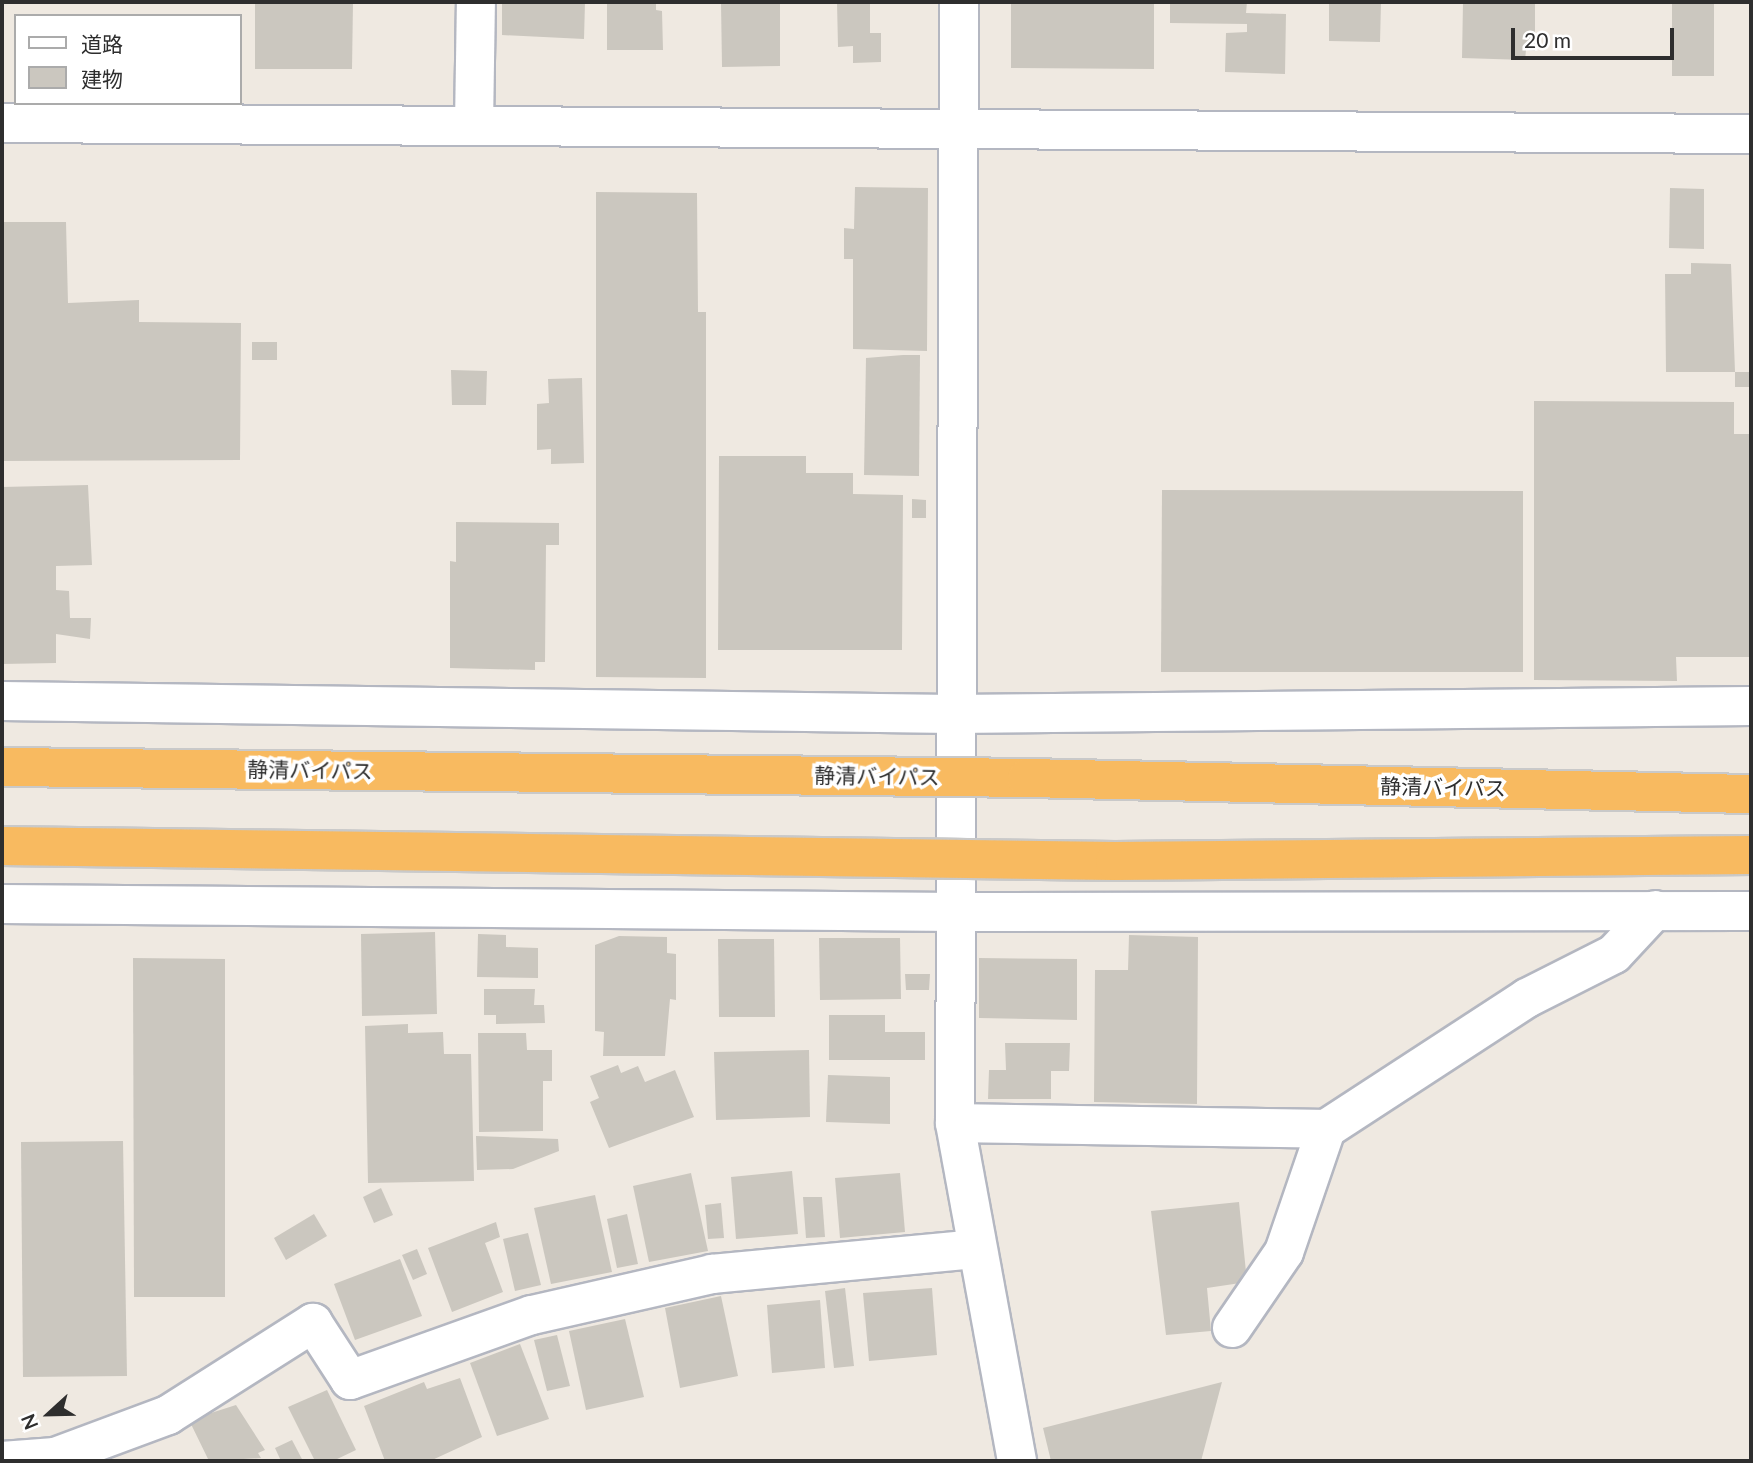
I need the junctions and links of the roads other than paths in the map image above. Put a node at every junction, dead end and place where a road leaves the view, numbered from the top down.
1 (475, 2) edge
2 (959, 2) edge
3 (2, 123) edge
4 (474, 125) junction
5 (959, 128) junction
6 (1751, 134) edge
7 (2, 701) edge
8 (1751, 706) edge
9 (953, 715) junction
10 (2, 767) edge
11 (1751, 794) edge
12 (2, 846) edge
13 (1751, 855) edge
14 (2, 904) edge
15 (1656, 910) junction
16 (1751, 911) edge
17 (957, 912) junction
18 (955, 1123) junction
19 (1326, 1129) junction
20 (977, 1249) junction
21 (1232, 1328) dead end
22 (2, 1461) edge
23 (1017, 1461) edge

1 - 4 street
2 - 5 street
3 - 4 street
4 - 5 street
5 - 6 street
5 - 9 street
7 - 9 street
8 - 9 street
9 - 17 street
10 - 11 highway, 静清バイパス, bridge
12 - 13 highway, bridge
14 - 17 street
15 - 16 street
15 - 17 street
15 - 19 street
17 - 18 street
18 - 19 street
18 - 20 street
19 - 21 street
20 - 22 street
20 - 23 street

